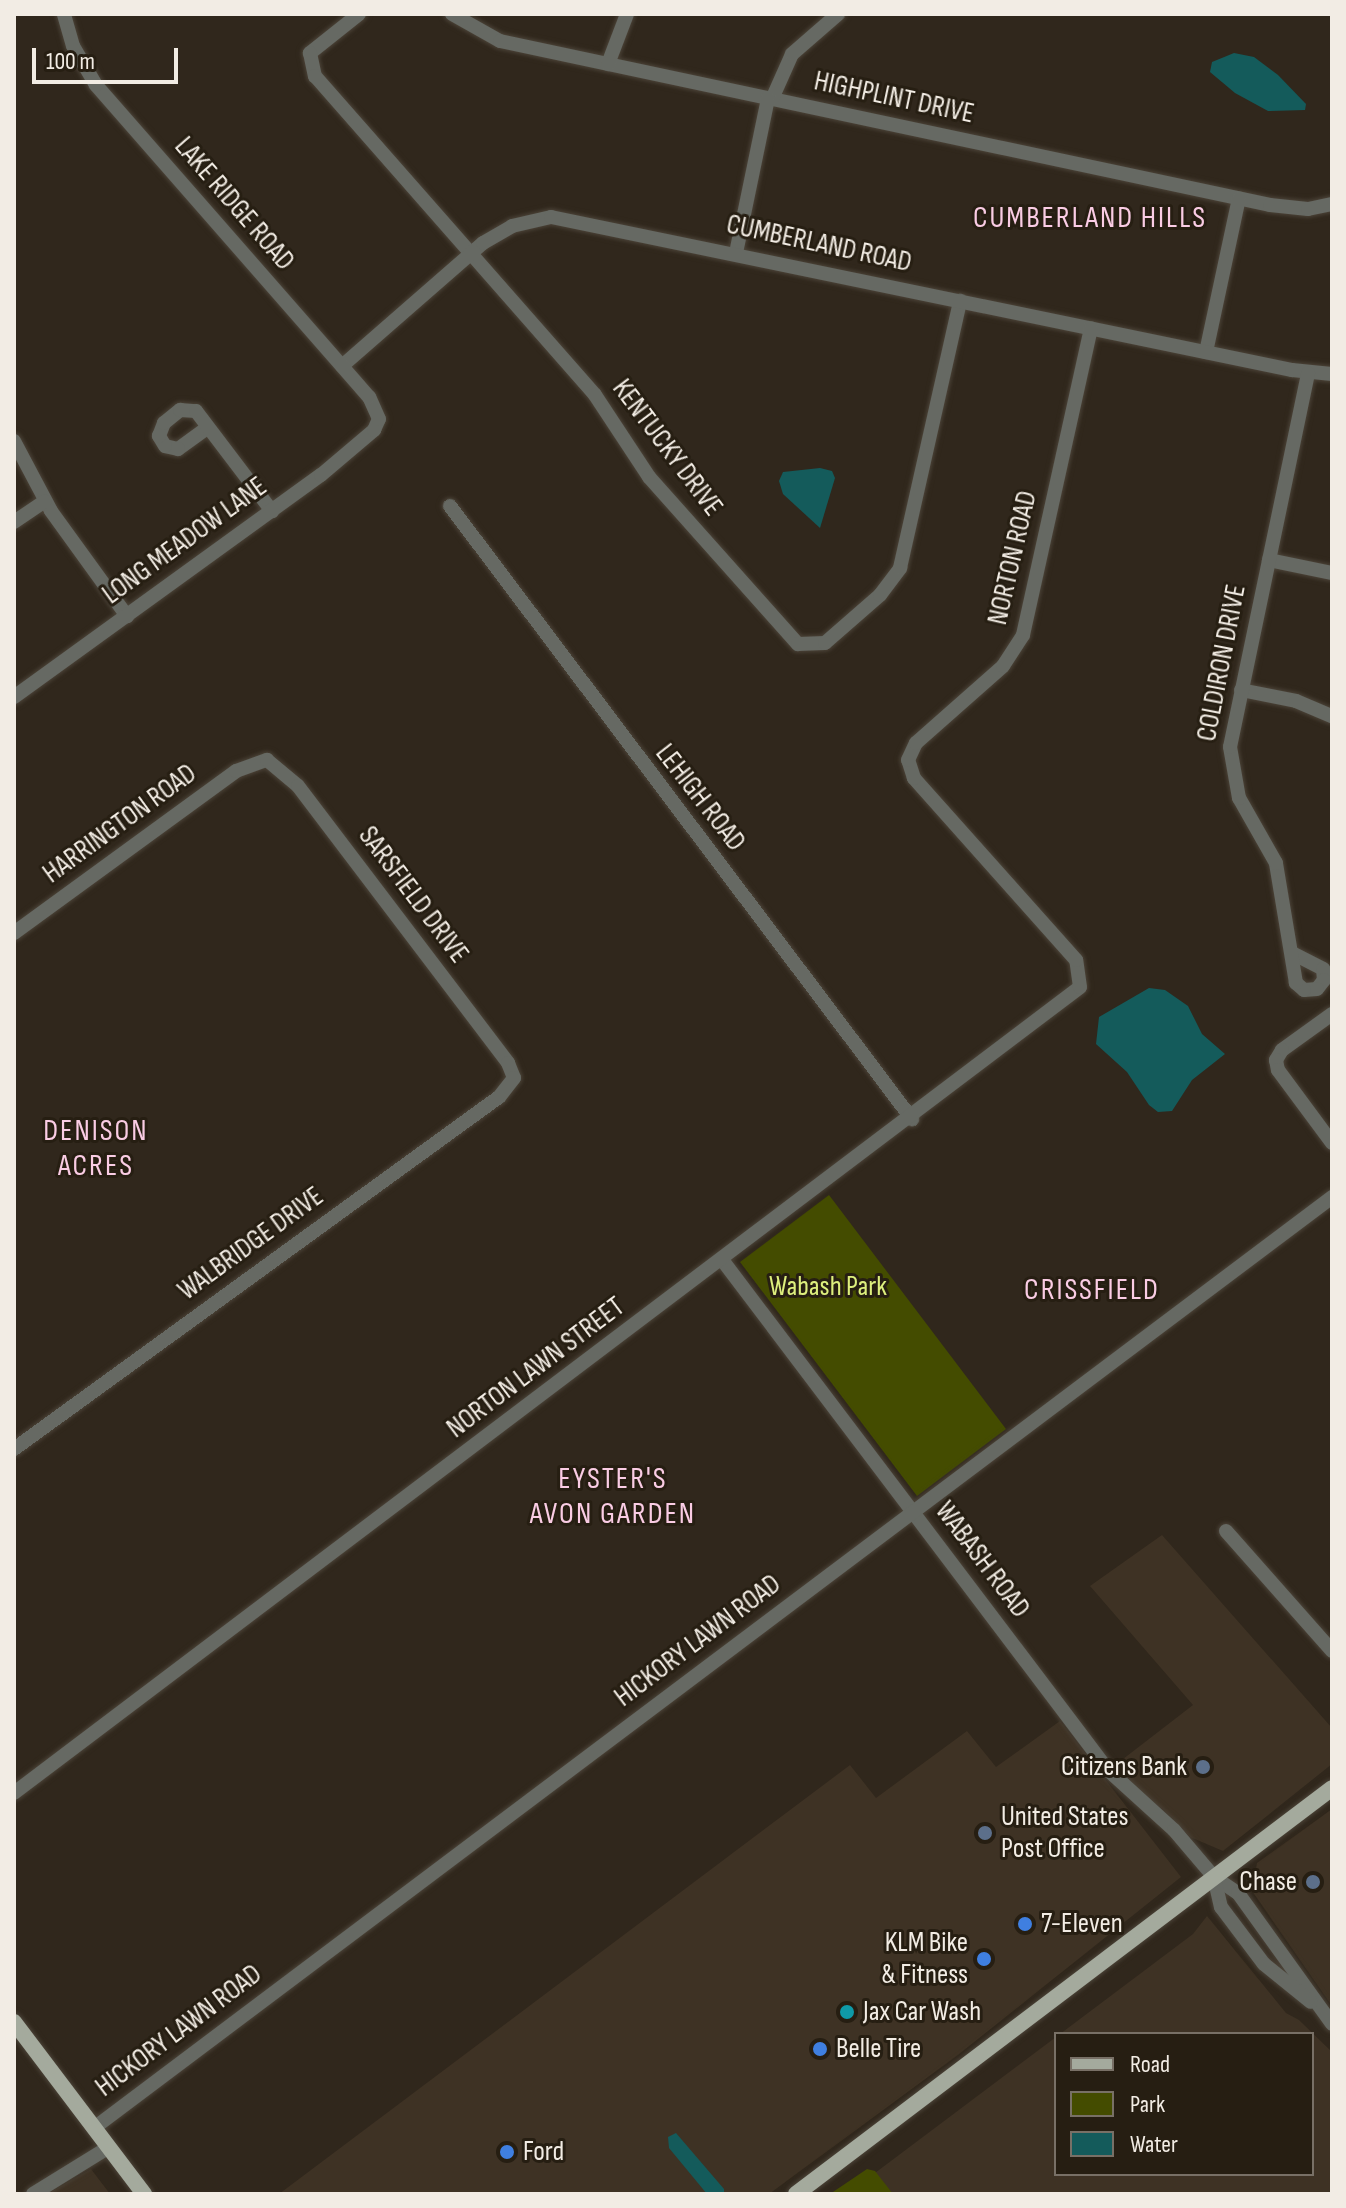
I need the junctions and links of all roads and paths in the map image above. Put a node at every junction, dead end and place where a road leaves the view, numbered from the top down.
1 (64, 14) edge
2 (359, 14) edge
3 (452, 14) edge
4 (627, 14) edge
5 (838, 14) edge
6 (608, 64) junction
7 (770, 99) junction
8 (1239, 198) junction
9 (1332, 204) edge
10 (736, 253) junction
11 (470, 254) junction
12 (960, 301) junction
13 (1091, 328) junction
14 (1206, 352) junction
15 (342, 366) junction
16 (1308, 373) junction
17 (1332, 374) edge
18 (379, 419) joint
19 (207, 428) dead end
20 (14, 441) edge
21 (45, 501) junction
22 (450, 506) dead end
23 (272, 511) junction
24 (14, 522) edge
25 (1269, 560) junction
26 (1332, 573) edge
27 (127, 616) junction
28 (1241, 690) junction
29 (14, 697) edge
30 (1332, 716) edge
31 (258, 760) joint
32 (14, 933) edge
33 (1294, 954) dead end
34 (1082, 979) joint
35 (1332, 1014) edge
36 (514, 1078) joint
37 (912, 1119) junction
38 (1332, 1143) edge
39 (1332, 1197) edge
40 (723, 1261) junction
41 (14, 1449) edge
42 (914, 1512) junction
43 (1226, 1531) dead end
44 (1332, 1651) edge
45 (1332, 1788) edge
46 (14, 1793) edge
47 (1214, 1877) junction
48 (1313, 2003) junction
49 (14, 2022) edge
50 (1332, 2024) edge
51 (94, 2128) junction
52 (109, 2147) junction
53 (33, 2194) edge
54 (144, 2194) edge
55 (796, 2194) edge

1 - 15 street, LAKE RIDGE ROAD
2 - 11 street, KENTUCKY DRIVE
3 - 6 street, HIGHPLINT DRIVE
4 - 6 street
5 - 7 street
6 - 7 street, HIGHPLINT DRIVE
7 - 8 street, HIGHPLINT DRIVE
7 - 10 street
8 - 9 street, HIGHPLINT DRIVE
8 - 14 street
10 - 11 street, CUMBERLAND ROAD
10 - 12 street, CUMBERLAND ROAD
11 - 12 street, KENTUCKY DRIVE
11 - 15 street, CUMBERLAND ROAD
12 - 13 street, CUMBERLAND ROAD
13 - 14 street, CUMBERLAND ROAD
13 - 34 street, NORTON ROAD
14 - 16 street, CUMBERLAND ROAD
15 - 18 street, LAKE RIDGE ROAD
16 - 17 street, CUMBERLAND ROAD
16 - 25 street, COLDIRON DRIVE
18 - 23 street, LONG MEADOW LANE
19 - 23 street
20 - 21 street
21 - 24 street
21 - 27 street
22 - 37 street, LEHIGH ROAD
23 - 27 street, LONG MEADOW LANE
25 - 26 street
25 - 28 street, COLDIRON DRIVE
27 - 29 street, LONG MEADOW LANE
28 - 30 street
28 - 33 street, COLDIRON DRIVE
31 - 32 street, HARRINGTON ROAD
31 - 36 street, SARSFIELD DRIVE
34 - 37 street, NORTON LAWN STREET
35 - 38 street
36 - 41 street, WALBRIDGE DRIVE
37 - 40 street, NORTON LAWN STREET
39 - 42 street, HICKORY LAWN ROAD
40 - 42 street, WABASH ROAD
40 - 46 street, NORTON LAWN STREET
42 - 47 street, WABASH ROAD
42 - 51 street, HICKORY LAWN ROAD
43 - 44 street
45 - 47 main road
47 - 48 street
47 - 48 street
47 - 55 main road
48 - 50 street
49 - 51 main road
51 - 52 main road
52 - 53 street
52 - 54 main road

